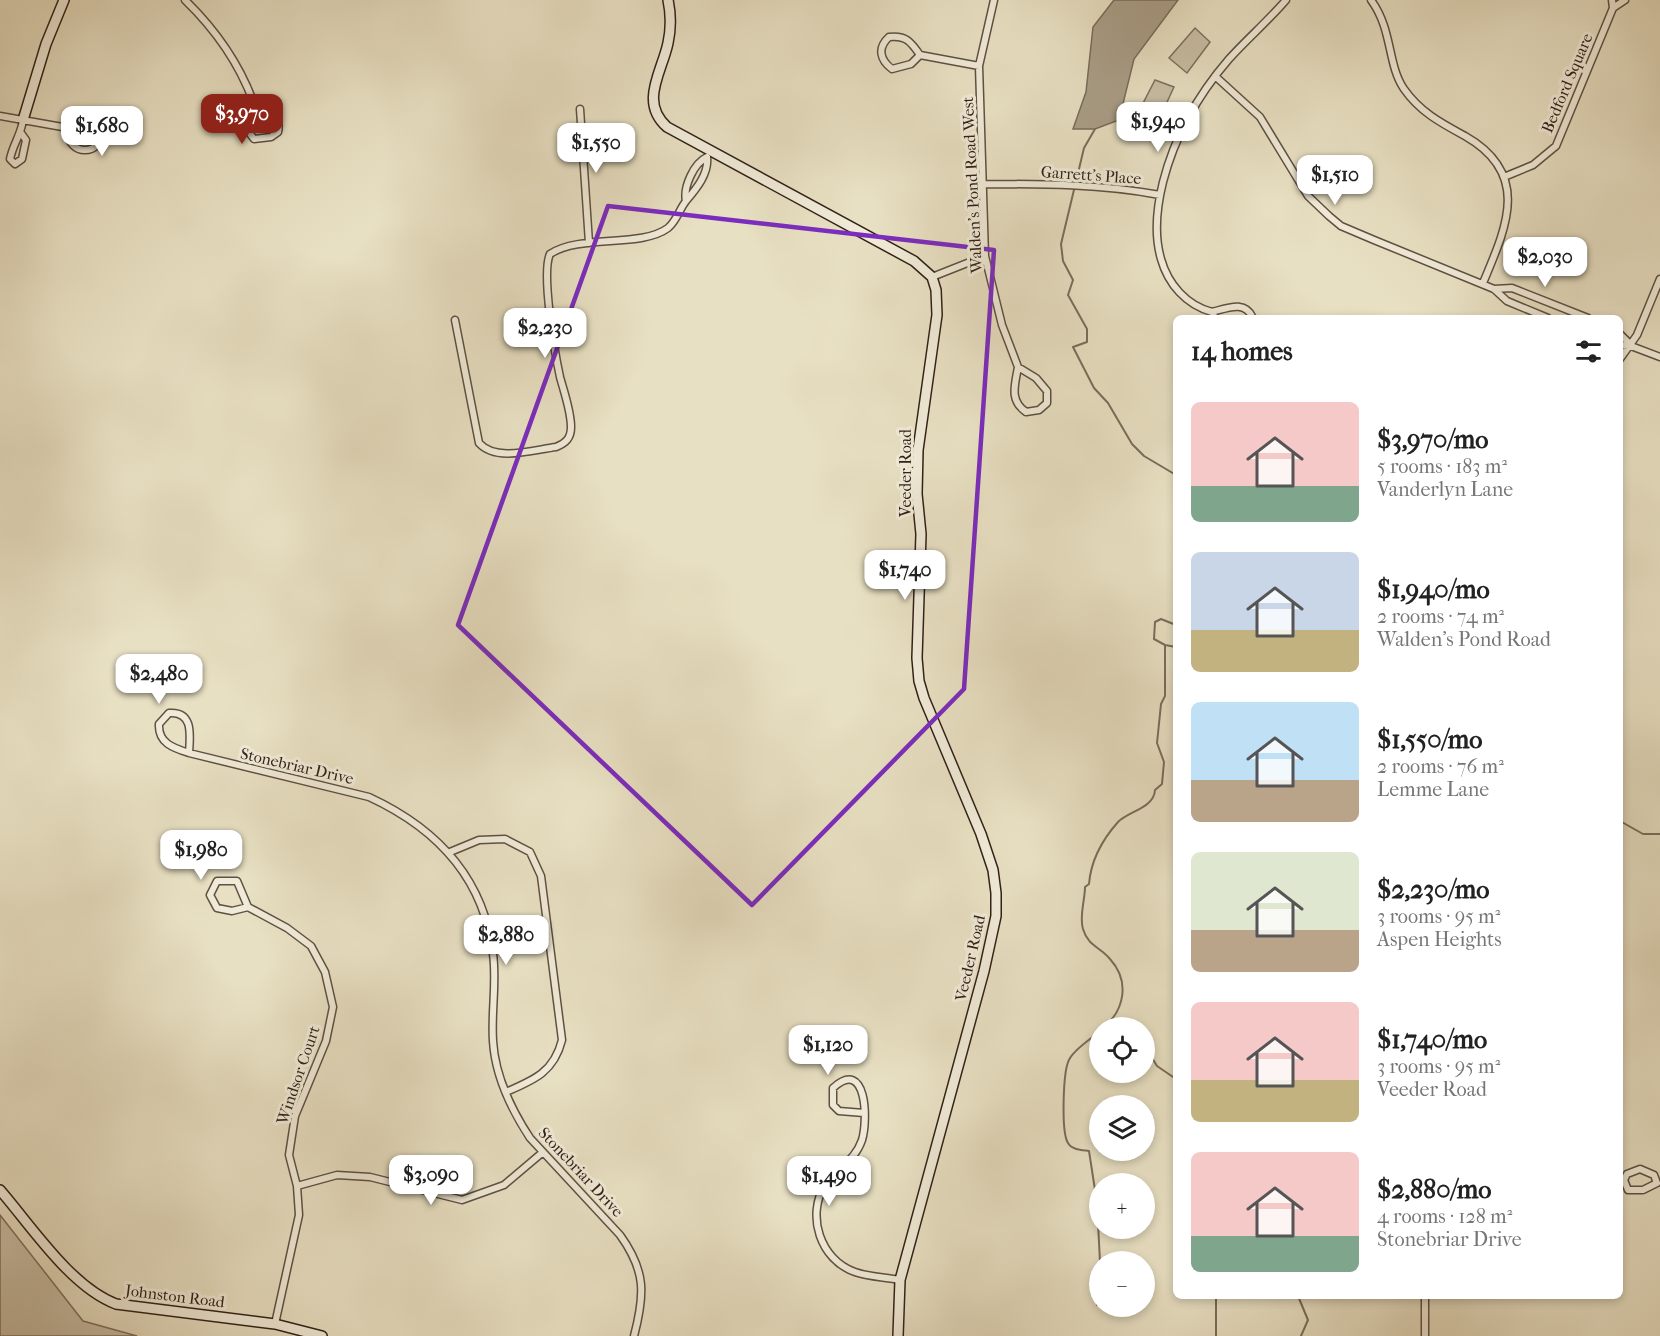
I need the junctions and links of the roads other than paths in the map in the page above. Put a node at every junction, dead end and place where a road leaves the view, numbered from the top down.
1 (64, 0) edge
2 (185, 0) edge
3 (668, 0) edge
4 (994, 0) edge
5 (1286, 0) edge
6 (1371, 0) edge
7 (1612, 0) edge
8 (1625, 0) edge
9 (1613, 8) junction
10 (920, 55) junction
11 (979, 66) junction
12 (1215, 76) junction
13 (253, 101) junction
14 (580, 109) dead end
15 (0, 116) edge
16 (24, 120) junction
17 (68, 128) junction
18 (21, 133) dead end
19 (709, 153) junction
20 (1504, 177) junction
21 (984, 184) junction
22 (1160, 195) junction
23 (589, 243) junction
24 (986, 256) junction
25 (932, 277) junction
26 (1660, 279) edge
27 (1483, 284) junction
28 (1494, 289) junction
29 (1214, 315) edge
30 (1252, 315) edge
31 (1541, 315) edge
32 (1580, 315) edge
33 (455, 320) dead end
34 (1623, 337) edge
35 (1623, 345) edge
36 (1631, 345) junction
37 (1623, 355) edge
38 (1660, 357) edge
39 (1018, 367) junction
40 (189, 753) junction
41 (450, 852) junction
42 (248, 907) junction
43 (506, 1092) junction
44 (864, 1113) junction
45 (543, 1152) junction
46 (1659, 1183) edge
47 (297, 1186) junction
48 (0, 1190) edge
49 (900, 1280) junction
50 (1425, 1299) edge
51 (275, 1324) junction
52 (322, 1336) edge
53 (634, 1336) edge
54 (898, 1336) edge
55 (1425, 1336) edge

1 - 16 street
2 - 13 street
3 - 19 street
4 - 11 street, Walden's Pond Road West
5 - 12 street
6 - 20 street
7 - 9 street, Bedford Square
8 - 9 street
9 - 20 street, Bedford Square
10 - 10 street
10 - 11 street
11 - 21 street, Walden's Pond Road West
12 - 22 street
12 - 27 street
13 - 13 street
14 - 23 street
15 - 16 street
16 - 17 street
16 - 18 street
17 - 17 street
19 - 23 street
19 - 25 street
20 - 27 street
21 - 22 street, Garrett's Place
21 - 24 street, Walden's Pond Road West
22 - 29 street
23 - 33 street
24 - 25 street
24 - 39 street, Walden's Pond Road West
25 - 49 street, Veeder Road
26 - 36 street
27 - 28 street
28 - 31 street
28 - 32 street
29 - 30 street
34 - 36 street
35 - 36 street
36 - 37 street
36 - 38 street
39 - 39 street, Walden's Pond Road West
40 - 40 street, Stonebriar Drive
40 - 41 street, Stonebriar Drive
41 - 43 street, Stonebriar Drive
41 - 43 street
42 - 42 street
42 - 47 street, Windsor Court
43 - 45 street, Stonebriar Drive
44 - 44 street
44 - 49 street
45 - 47 street
45 - 53 street, Stonebriar Drive
46 - 46 street
47 - 51 street, Windsor Court
48 - 51 street, Johnston Road
49 - 54 street, Veeder Road
50 - 55 street
51 - 52 street, Johnston Road

